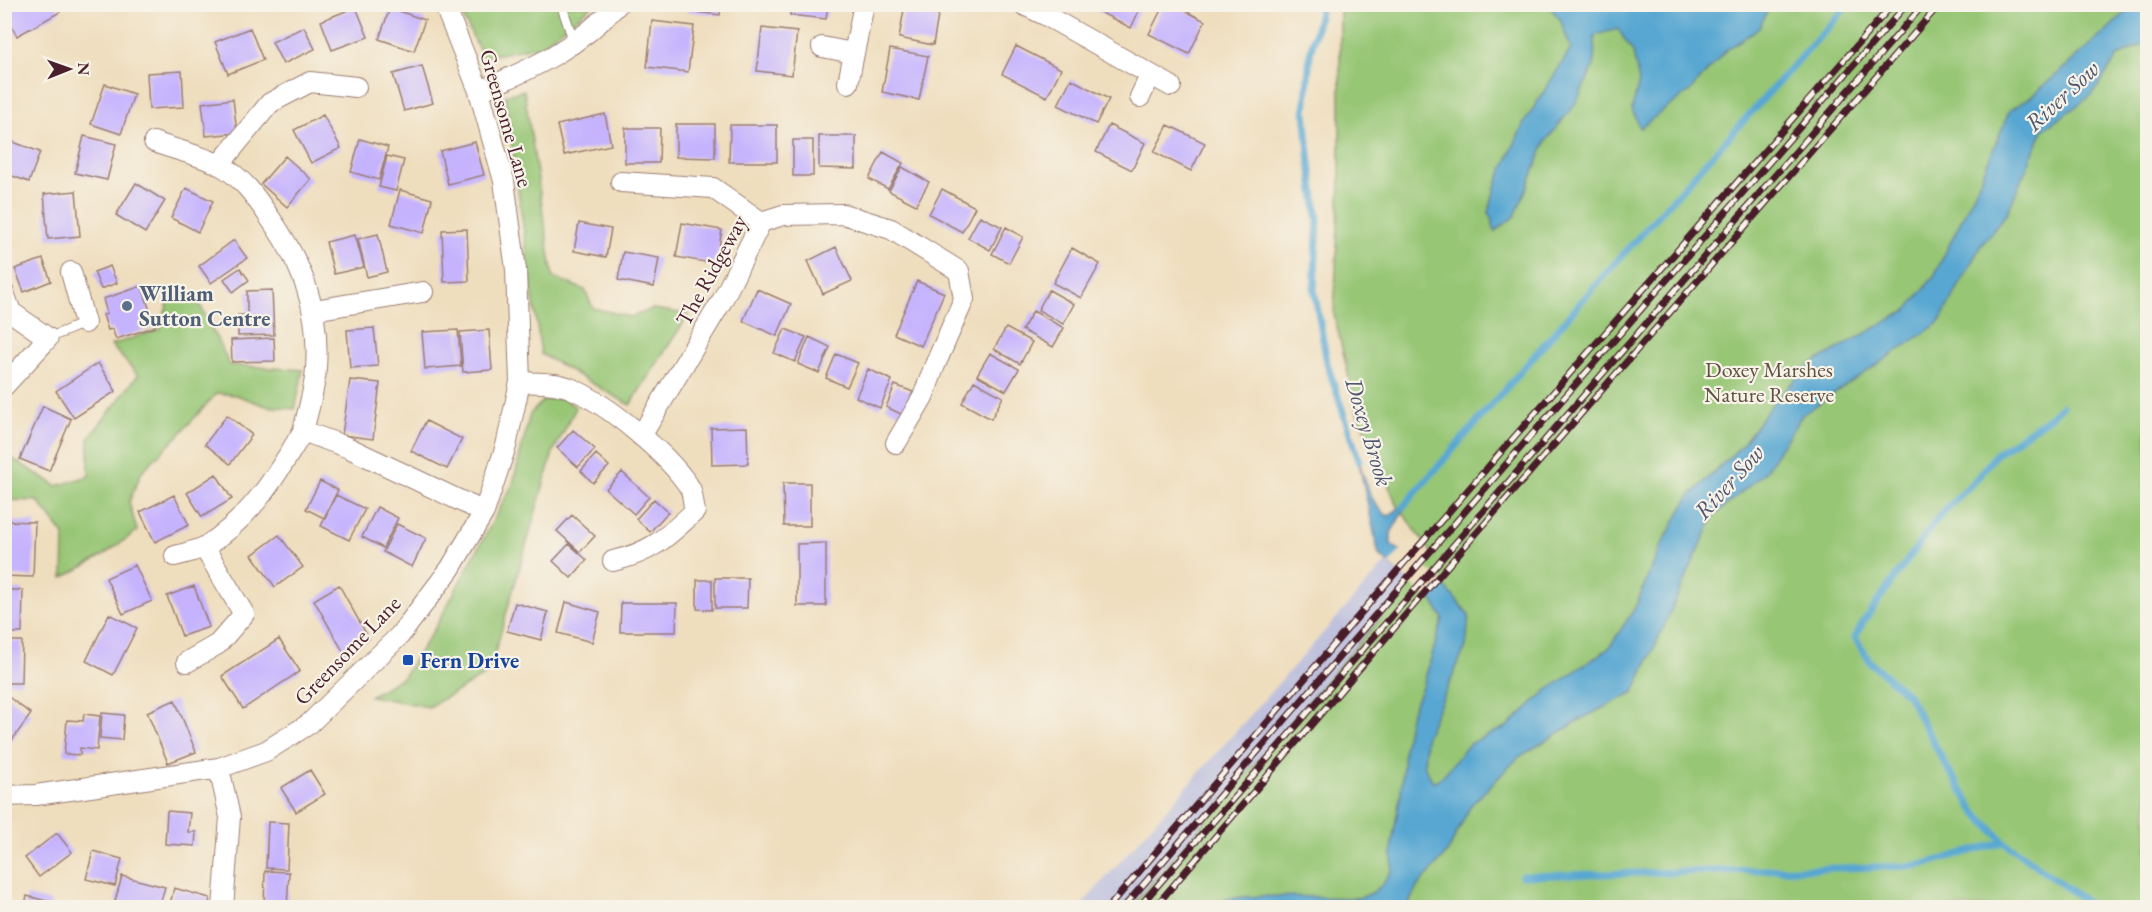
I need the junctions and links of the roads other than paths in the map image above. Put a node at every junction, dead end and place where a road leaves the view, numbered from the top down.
1 (444, 4) edge
2 (561, 4) edge
3 (618, 4) edge
4 (864, 4) edge
5 (1022, 4) edge
6 (1048, 10) edge
7 (575, 42) junction
8 (822, 47) dead end
9 (853, 53) junction
10 (1150, 75) junction
11 (848, 83) dead end
12 (1171, 86) dead end
13 (357, 87) dead end
14 (479, 91) junction
15 (1140, 98) dead end
16 (154, 142) dead end
17 (219, 165) junction
18 (621, 182) dead end
19 (760, 222) junction
20 (71, 272) dead end
21 (4, 292) edge
22 (423, 292) dead end
23 (314, 310) junction
24 (86, 323) joint
25 (48, 338) junction
26 (520, 382) junction
27 (4, 386) edge
28 (303, 431) junction
29 (641, 436) junction
30 (896, 443) dead end
31 (484, 512) junction
32 (204, 547) junction
33 (175, 556) dead end
34 (613, 561) dead end
35 (187, 662) dead end
36 (219, 768) junction
37 (4, 796) edge
38 (223, 908) edge

1 - 14 street, Greensome Lane
2 - 7 lane
3 - 7 street
4 - 9 street
5 - 6 street
6 - 10 street
7 - 14 street
8 - 9 street
9 - 11 street
10 - 12 street
10 - 15 street
13 - 17 street
14 - 26 street, Greensome Lane
16 - 17 street
17 - 23 street
18 - 19 street
19 - 29 street, The Ridgeway
19 - 30 street, The Ridgeway
20 - 24 street
21 - 25 street
22 - 23 street
23 - 28 street
24 - 25 lane
25 - 27 street
26 - 29 street
26 - 31 street, Greensome Lane
28 - 31 street
28 - 32 street
29 - 34 street
31 - 36 street, Greensome Lane
32 - 33 street
32 - 35 street
36 - 37 street, Greensome Lane
36 - 38 street

